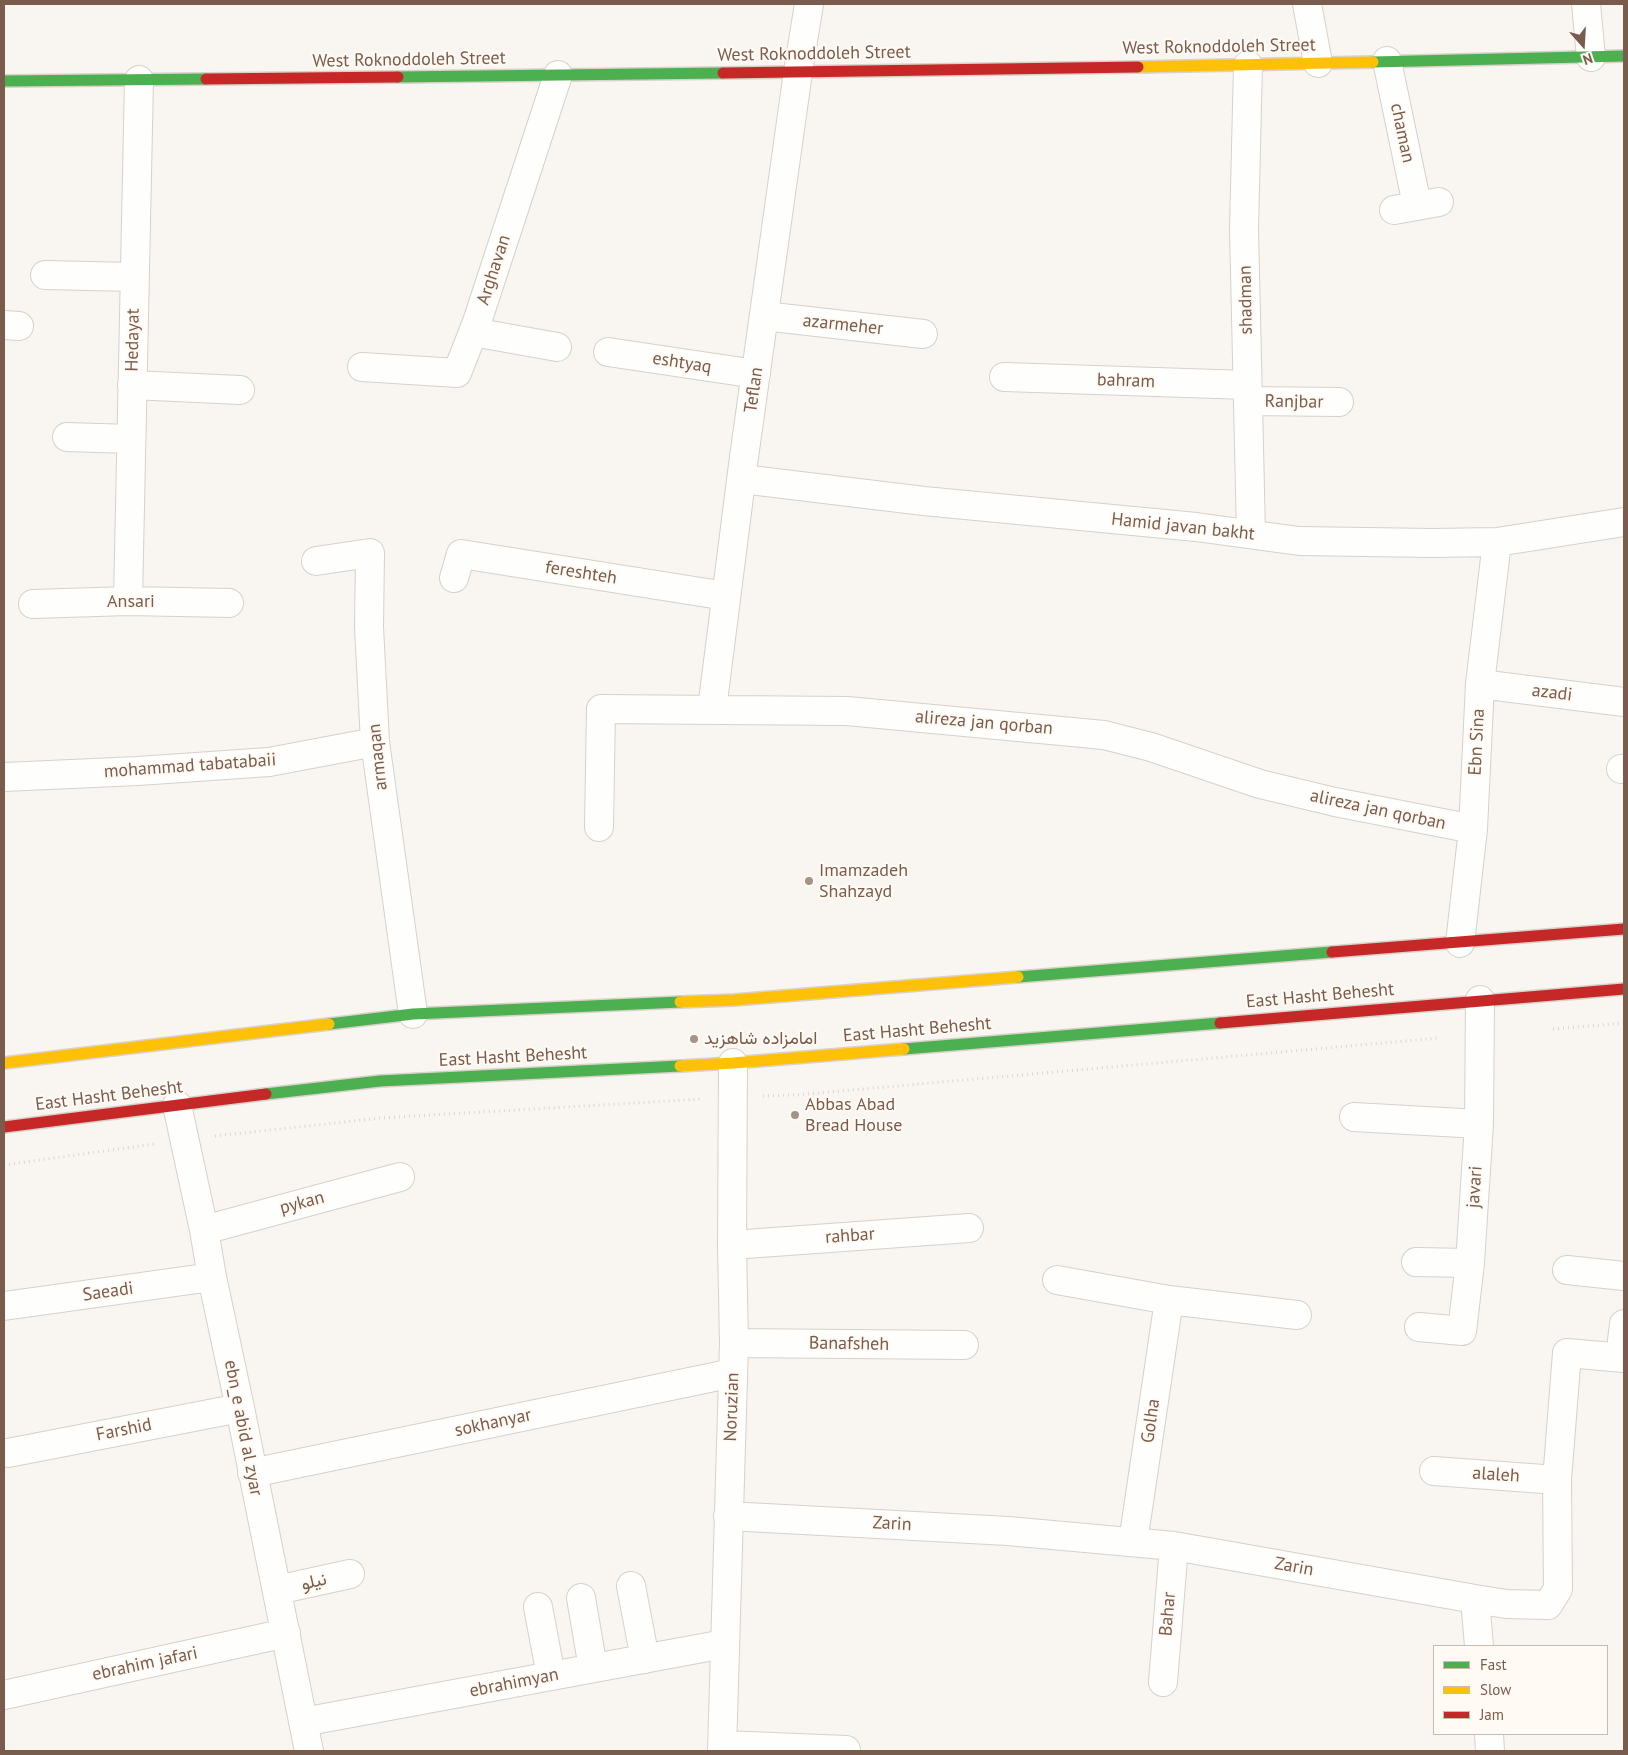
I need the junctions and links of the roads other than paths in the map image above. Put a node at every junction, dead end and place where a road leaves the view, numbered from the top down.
1 (810, 4) edge
2 (1307, 4) edge
3 (1586, 4) edge
4 (1624, 56) edge
5 (1591, 57) junction
6 (1387, 61) junction
7 (1318, 63) junction
8 (1248, 65) junction
9 (798, 72) junction
10 (558, 75) junction
11 (139, 80) junction
12 (4, 81) edge
13 (1417, 206) dead end
14 (45, 275) dead end
15 (134, 277) junction
16 (764, 316) junction
17 (473, 332) junction
18 (923, 334) dead end
19 (557, 347) dead end
20 (608, 352) dead end
21 (362, 367) dead end
22 (756, 374) junction
23 (1004, 377) dead end
24 (132, 385) junction
25 (240, 390) dead end
26 (1247, 393) junction
27 (1339, 402) dead end
28 (68, 437) dead end
29 (131, 439) junction
30 (742, 479) junction
31 (1624, 522) edge
32 (1251, 534) junction
33 (1497, 542) junction
34 (316, 561) dead end
35 (454, 578) dead end
36 (726, 596) junction
37 (128, 601) junction
38 (229, 603) dead end
39 (33, 604) dead end
40 (1480, 684) junction
41 (1624, 702) edge
42 (712, 709) junction
43 (375, 742) junction
44 (4, 777) edge
45 (599, 827) dead end
46 (1473, 829) junction
47 (1624, 929) edge
48 (1460, 943) junction
49 (1624, 989) edge
50 (1480, 1000) junction
51 (413, 1014) junction
52 (733, 1063) junction
53 (4, 1064) edge
54 (177, 1105) junction
55 (1354, 1117) dead end
56 (1479, 1124) junction
57 (4, 1127) edge
58 (400, 1177) dead end
59 (968, 1228) dead end
60 (204, 1230) junction
61 (732, 1245) junction
62 (1416, 1262) dead end
63 (1470, 1263) junction
64 (1567, 1270) dead end
65 (1624, 1276) edge
66 (212, 1277) junction
67 (1057, 1280) dead end
68 (1169, 1300) junction
69 (4, 1306) edge
70 (1297, 1315) dead end
71 (1624, 1324) edge
72 (1420, 1327) dead end
73 (734, 1343) junction
74 (964, 1345) dead end
75 (1622, 1358) edge
76 (733, 1373) junction
77 (240, 1408) junction
78 (8, 1453) dead end
79 (1434, 1471) dead end
80 (252, 1472) junction
81 (1557, 1480) junction
82 (728, 1516) junction
83 (1133, 1542) junction
84 (1174, 1546) junction
85 (350, 1574) dead end
86 (631, 1586) dead end
87 (277, 1590) junction
88 (581, 1598) dead end
89 (1474, 1599) junction
90 (538, 1607) dead end
91 (286, 1633) junction
92 (724, 1644) junction
93 (1479, 1645) edge
94 (645, 1659) junction
95 (592, 1668) junction
96 (551, 1676) junction
97 (1163, 1682) dead end
98 (4, 1695) edge
99 (303, 1722) junction
100 (1488, 1735) edge
101 (722, 1748) edge
102 (846, 1750) dead end
103 (309, 1751) edge
104 (1490, 1751) edge

1 - 9 street, Teflan
2 - 7 street
3 - 5 street
4 - 5 main road, West Roknoddoleh Street
5 - 6 main road, West Roknoddoleh Street
6 - 7 main road, West Roknoddoleh Street
6 - 13 street, chaman
7 - 8 main road, West Roknoddoleh Street
8 - 9 main road, West Roknoddoleh Street
8 - 26 street, shadman
9 - 10 main road, West Roknoddoleh Street
9 - 16 street, Teflan
10 - 11 main road, West Roknoddoleh Street
10 - 17 street, Arghavan
11 - 12 main road, West Roknoddoleh Street
11 - 15 street, Hedayat
14 - 15 street
15 - 24 street, Hedayat
16 - 18 street, azarmeher
16 - 22 street, Teflan
17 - 19 street
17 - 21 street, Arghavan
20 - 22 street, eshtyaq
22 - 30 street, Teflan
23 - 26 street, bahram
24 - 25 street
24 - 29 street, Hedayat
26 - 27 street, Ranjbar
26 - 32 street, shadman
28 - 29 street
29 - 37 street, Hedayat
30 - 32 street, Hamid javan bakht
30 - 36 street, Teflan
31 - 33 street, Hamid javan bakht
32 - 33 street, Hamid javan bakht
33 - 40 street, Ebn Sina
34 - 43 street, armaqan
35 - 36 street, fereshteh
36 - 42 street, Teflan
37 - 38 street, Ansari
37 - 39 street, Ansari
40 - 41 street, azadi
40 - 46 street, Ebn Sina
42 - 45 street, alireza jan qorban
42 - 46 street, alireza jan qorban
43 - 44 street, mohammad tabatabaii
43 - 51 street, armaqan
46 - 48 street, Ebn Sina
47 - 48 main road
48 - 51 main road
49 - 50 main road, East Hasht Behesht
50 - 52 main road, East Hasht Behesht
50 - 56 street, javari
51 - 53 main road
52 - 54 main road, East Hasht Behesht
52 - 61 street, Noruzian
54 - 57 main road, East Hasht Behesht
54 - 60 street, ebn_e abid al zyar
55 - 56 street
56 - 63 street, javari
58 - 60 street, pykan
59 - 61 street, rahbar
60 - 66 street, ebn_e abid al zyar
61 - 73 street, Noruzian
62 - 63 street
63 - 72 street, javari
64 - 65 street
66 - 69 street, Saeadi
66 - 77 street, ebn_e abid al zyar
67 - 68 street
68 - 70 street
68 - 83 street, Golha
71 - 75 street
73 - 74 street, Banafsheh
73 - 76 street, Noruzian
75 - 81 street, Zarin
76 - 80 street, sokhanyar
76 - 82 street, Noruzian
77 - 78 street, Farshid
77 - 80 street, ebn_e abid al zyar
79 - 81 street, alaleh
80 - 87 street, ebn_e abid al zyar
81 - 89 street, Zarin
82 - 83 street, Zarin
82 - 92 street, Noruzian
83 - 84 street, Zarin
84 - 89 street, Zarin
84 - 97 street, Bahar
85 - 87 street, نیلو
86 - 94 street
87 - 91 street, ebn_e abid al zyar
88 - 95 street
89 - 93 street
90 - 96 street
91 - 98 street, ebrahim jafari
91 - 99 street, ebn_e abid al zyar
92 - 94 street, ebrahimyan
92 - 101 street, Noruzian
94 - 95 street, ebrahimyan
95 - 96 street, ebrahimyan
96 - 99 street, ebrahimyan
99 - 103 street, ebn_e abid al zyar
100 - 104 street
101 - 102 street

